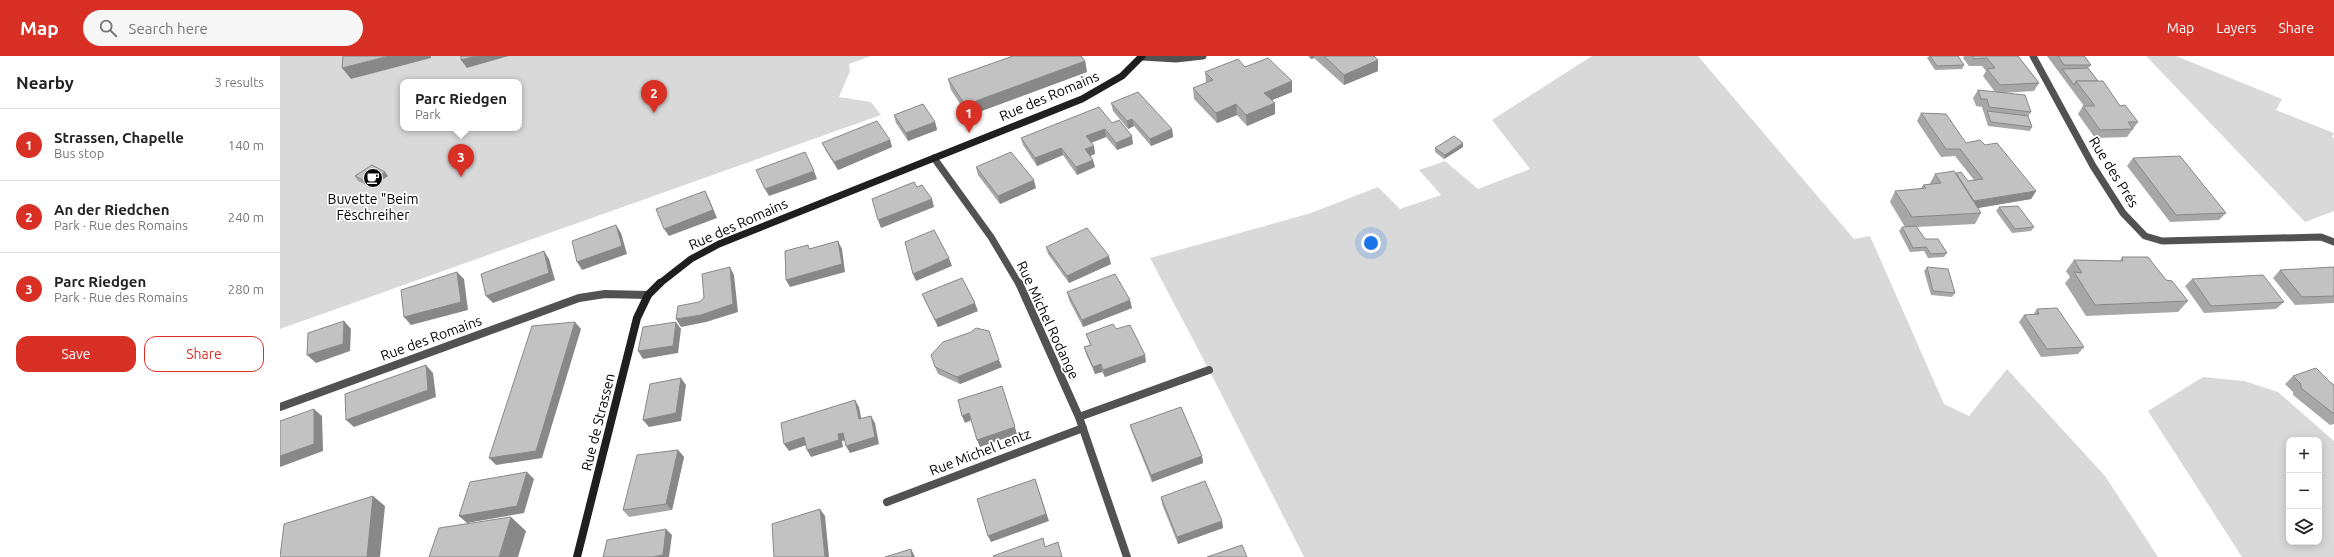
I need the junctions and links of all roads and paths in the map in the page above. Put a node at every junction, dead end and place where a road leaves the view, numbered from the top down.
1 (1142, 56) edge
2 (1203, 56) edge
3 (2033, 56) edge
4 (934, 158) junction
5 (2334, 242) edge
6 (648, 295) junction
7 (1209, 370) dead end
8 (280, 407) edge
9 (1079, 417) junction
10 (1083, 428) junction
11 (887, 502) dead end
12 (577, 557) edge
13 (1127, 557) edge

1 - 2 street, Rue des Romains
1 - 4 main road, Rue des Romains
3 - 5 street, Rue des Prés
4 - 6 main road, Rue des Romains
4 - 9 street, Rue Michel Rodange
6 - 8 street, Rue des Romains
6 - 12 main road, Rue de Strassen
7 - 9 street
9 - 10 street, Rue Michel Rodange
10 - 11 street, Rue Michel Lentz
10 - 13 street, Rue Michel Rodange

